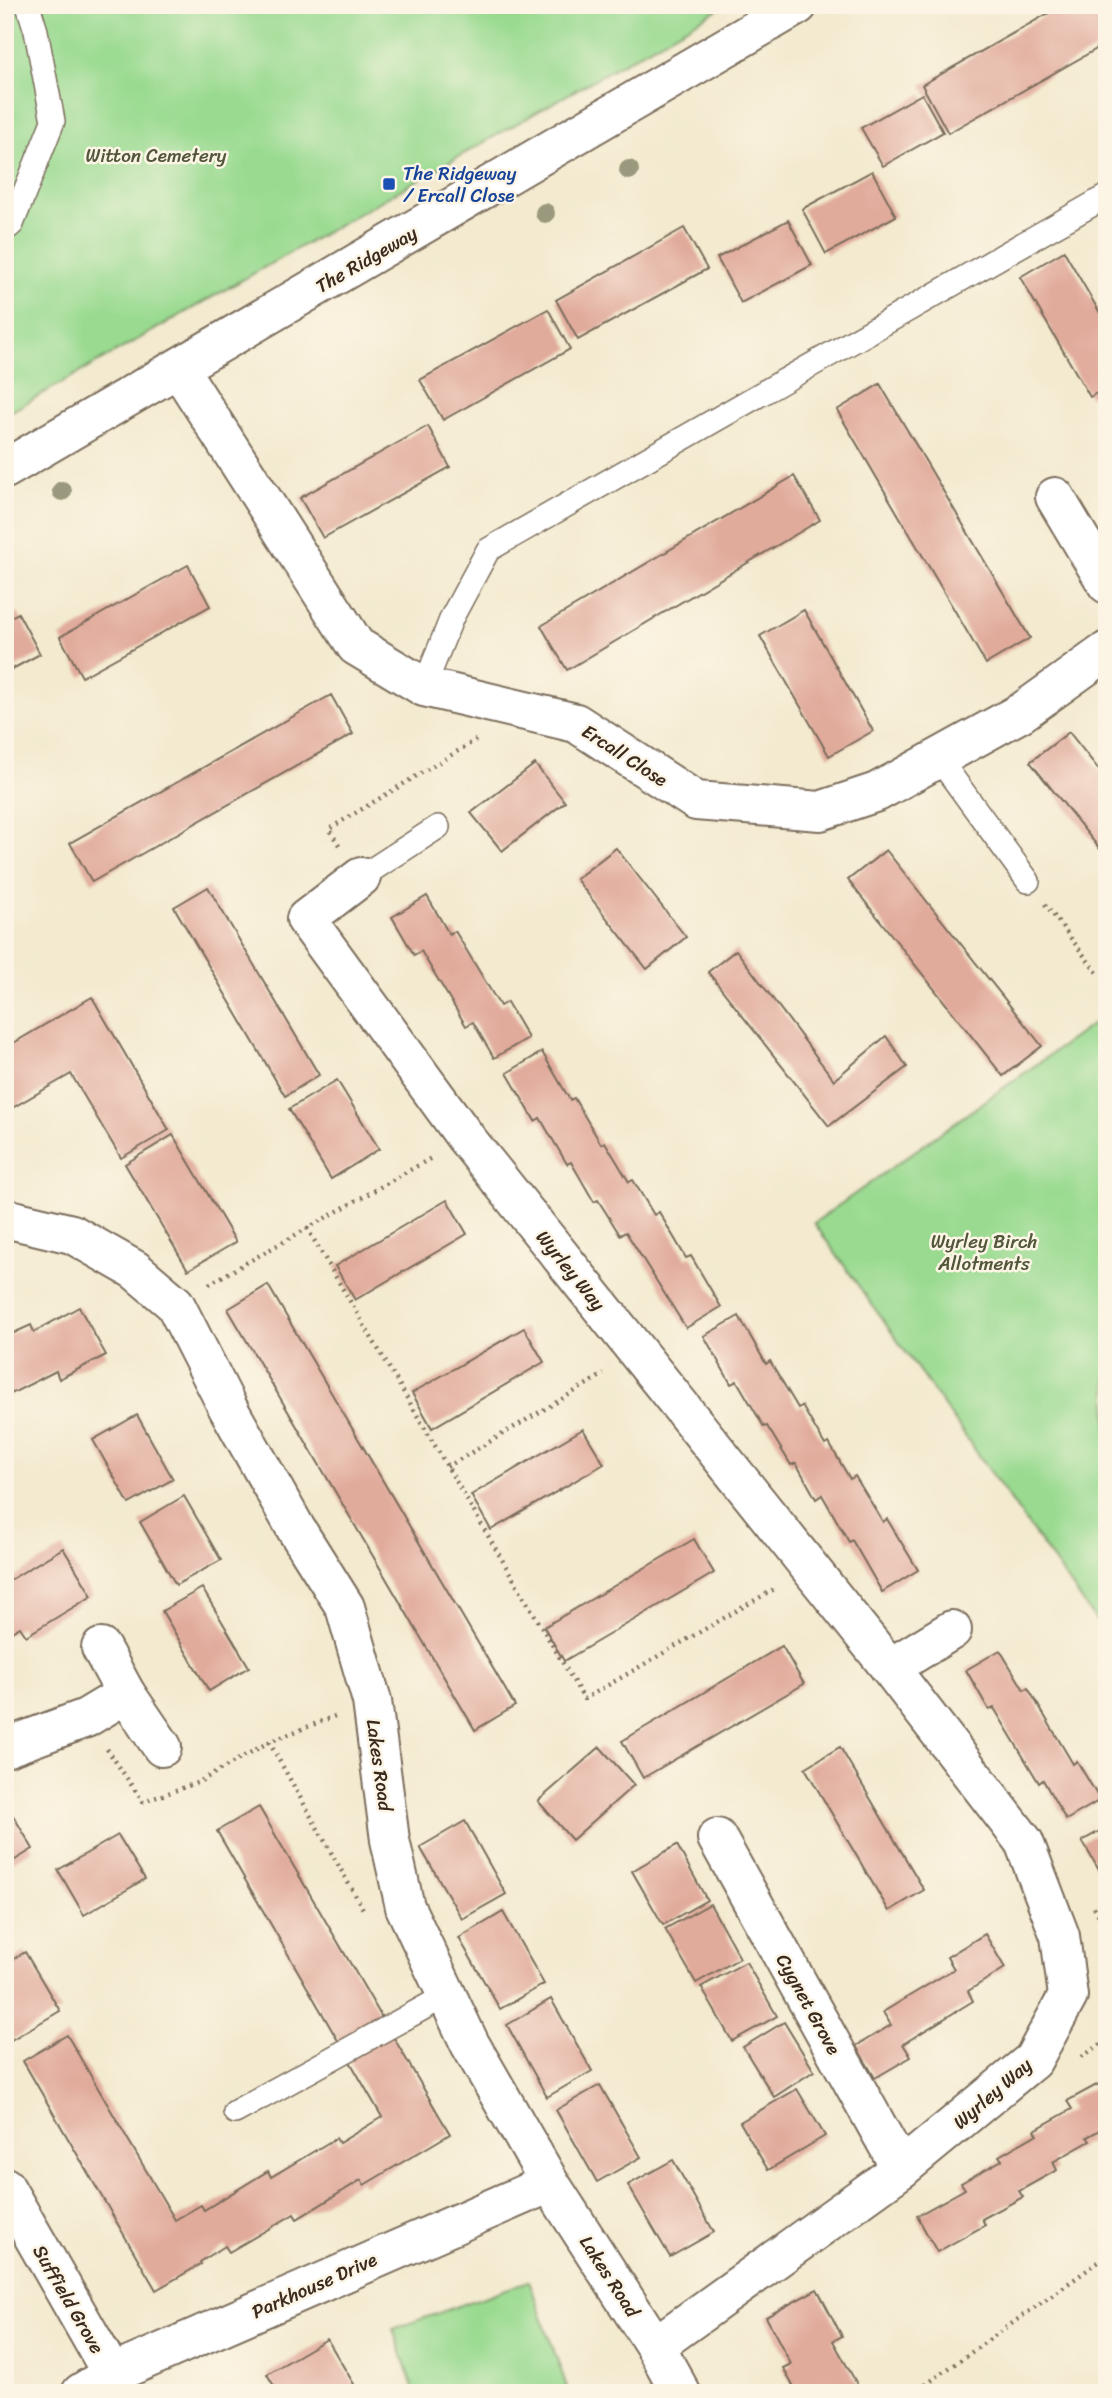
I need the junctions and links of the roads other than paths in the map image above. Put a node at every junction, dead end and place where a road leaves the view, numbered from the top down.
1 (28, 5) edge
2 (798, 5) edge
3 (1107, 196) edge
4 (5, 230) edge
5 (179, 369) junction
6 (5, 469) edge
7 (1055, 497) dead end
8 (1107, 584) edge
9 (1107, 652) edge
10 (424, 687) junction
11 (939, 759) junction
12 (438, 827) dead end
13 (361, 877) joint
14 (1028, 881) road end
15 (5, 1218) edge
16 (952, 1630) dead end
17 (101, 1648) dead end
18 (890, 1668) junction
19 (126, 1694) junction
20 (162, 1747) dead end
21 (5, 1748) edge
22 (717, 1838) dead end
23 (447, 1995) junction
24 (234, 2112) dead end
25 (901, 2169) junction
26 (550, 2183) junction
27 (5, 2188) edge
28 (655, 2346) junction
29 (96, 2383) edge
30 (681, 2393) edge

1 - 4 lane
2 - 5 street, The Ridgeway
3 - 10 lane
5 - 6 street, The Ridgeway
5 - 10 street, Ercall Close
7 - 8 street
9 - 11 street, Ercall Close
10 - 11 street, Ercall Close
11 - 14 lane
12 - 13 lane
13 - 18 street, Wyrley Way
15 - 23 street, Lakes Road
16 - 18 street
17 - 19 street
18 - 25 street, Wyrley Way
19 - 20 street
19 - 21 street
22 - 25 street, Cygnet Grove
23 - 24 lane
23 - 26 street, Lakes Road
25 - 28 street, Wyrley Way
26 - 28 street, Lakes Road
26 - 29 street, Parkhouse Drive
27 - 29 street, Suffield Grove
28 - 30 street, Lakes Road

